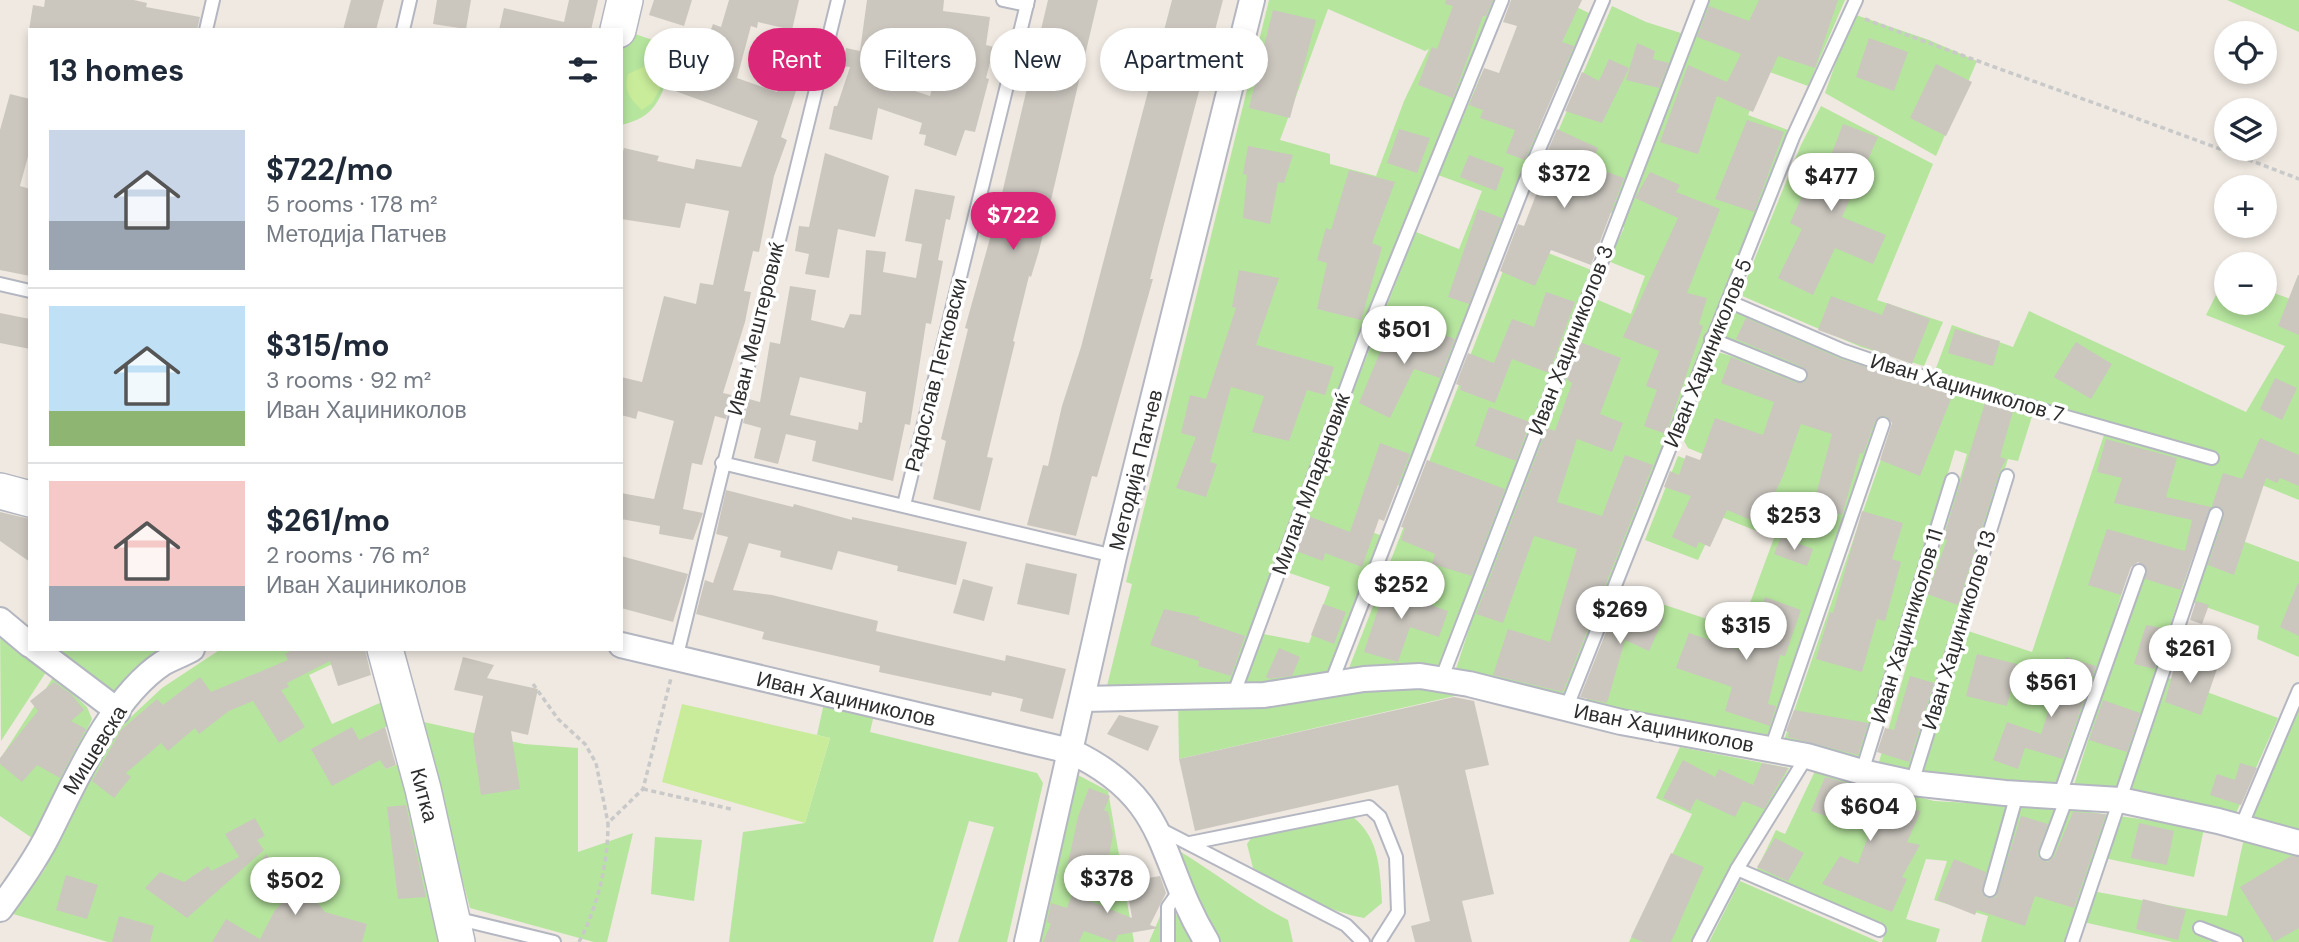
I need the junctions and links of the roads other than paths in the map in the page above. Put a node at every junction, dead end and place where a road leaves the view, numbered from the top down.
1 (213, 0) edge
2 (410, 0) edge
3 (625, 0) edge
4 (838, 0) edge
5 (1003, 0) edge
6 (1252, 0) edge
7 (1502, 0) edge
8 (1603, 0) edge
9 (1702, 0) edge
10 (1856, 0) edge
11 (1028, 3) edge
12 (206, 28) edge
13 (403, 28) edge
14 (618, 28) edge
15 (0, 284) edge
16 (28, 291) edge
17 (1728, 301) junction
18 (1711, 339) junction
19 (1800, 375) dead end
20 (1882, 424) dead end
21 (2212, 458) dead end
22 (722, 463) junction
23 (2007, 476) dead end
24 (1952, 480) dead end
25 (0, 491) edge
26 (28, 498) edge
27 (904, 505) junction
28 (2216, 514) dead end
29 (1114, 556) junction
30 (2139, 571) dead end
31 (0, 621) edge
32 (28, 643) edge
33 (623, 646) edge
34 (39, 651) edge
35 (188, 651) edge
36 (393, 658) edge
37 (676, 659) junction
38 (1441, 680) junction
39 (1329, 686) junction
40 (2299, 690) edge
41 (1233, 696) junction
42 (1083, 699) junction
43 (1566, 709) junction
44 (118, 711) junction
45 (1772, 748) junction
46 (1070, 751) junction
47 (1807, 756) junction
48 (1862, 772) junction
49 (1912, 783) junction
50 (2017, 794) junction
51 (2063, 797) junction
52 (2120, 800) junction
53 (2241, 827) junction
54 (1158, 828) junction
55 (1190, 843) junction
56 (2299, 844) edge
57 (2046, 853) dead end
58 (1737, 869) junction
59 (1182, 887) junction
60 (1990, 890) dead end
61 (0, 909) edge
62 (2200, 928) dead end
63 (456, 930) edge
64 (1879, 930) dead end
65 (554, 942) edge
66 (1027, 942) edge
67 (1168, 942) edge
68 (1207, 942) edge
69 (1363, 942) edge
70 (1379, 942) edge
71 (1699, 942) edge
72 (2072, 942) edge
73 (2236, 942) edge

1 - 12 lane
2 - 13 lane
3 - 14 main road
4 - 22 lane, Иван Мештеровиќ
5 - 11 lane
6 - 29 street, Методија Патчев
7 - 41 lane, Милан Младеновиќ
8 - 39 lane
9 - 38 lane, Иван Хаџиниколов 3
10 - 17 lane, Иван Хаџиниколов 5
11 - 27 lane, Радослав Петковски
15 - 16 lane
17 - 18 lane, Иван Хаџиниколов 5
17 - 21 lane, Иван Хаџиниколов 7
18 - 19 lane
18 - 43 lane, Иван Хаџиниколов 5
20 - 45 lane
22 - 27 lane
22 - 37 lane, Иван Мештеровиќ
23 - 49 lane, Иван Хаџиниколов 13
24 - 48 lane, Иван Хаџиниколов 11
25 - 26 main road
27 - 29 lane
28 - 52 lane
29 - 42 street, Методија Патчев
30 - 51 lane
31 - 32 street
33 - 37 street, Иван Хаџиниколов
34 - 44 street
35 - 44 street, Мишевска
36 - 63 main road, Китка
37 - 46 street, Иван Хаџиниколов
38 - 39 street, Иван Хаџиниколов
38 - 43 street, Иван Хаџиниколов
39 - 41 street, Иван Хаџиниколов
40 - 53 lane
41 - 42 street, Иван Хаџиниколов
42 - 46 street, Методија Патчев
43 - 45 street, Иван Хаџиниколов
44 - 61 street, Мишевска
45 - 47 street, Иван Хаџиниколов
46 - 54 street, Иван Хаџиниколов
46 - 66 street, Методија Патчев
47 - 48 street, Иван Хаџиниколов
47 - 58 lane
48 - 49 street, Иван Хаџиниколов
49 - 50 street, Иван Хаџиниколов
50 - 51 street, Иван Хаџиниколов
50 - 60 lane
51 - 52 street, Иван Хаџиниколов
51 - 57 lane
52 - 53 street, Иван Хаџиниколов
52 - 72 lane
53 - 56 street, Иван Хаџиниколов
54 - 55 lane
54 - 59 street, Иван Хаџиниколов
55 - 69 lane
55 - 70 lane
58 - 64 lane
58 - 71 lane
59 - 67 lane
59 - 68 street, Иван Хаџиниколов
62 - 73 lane
63 - 65 lane

